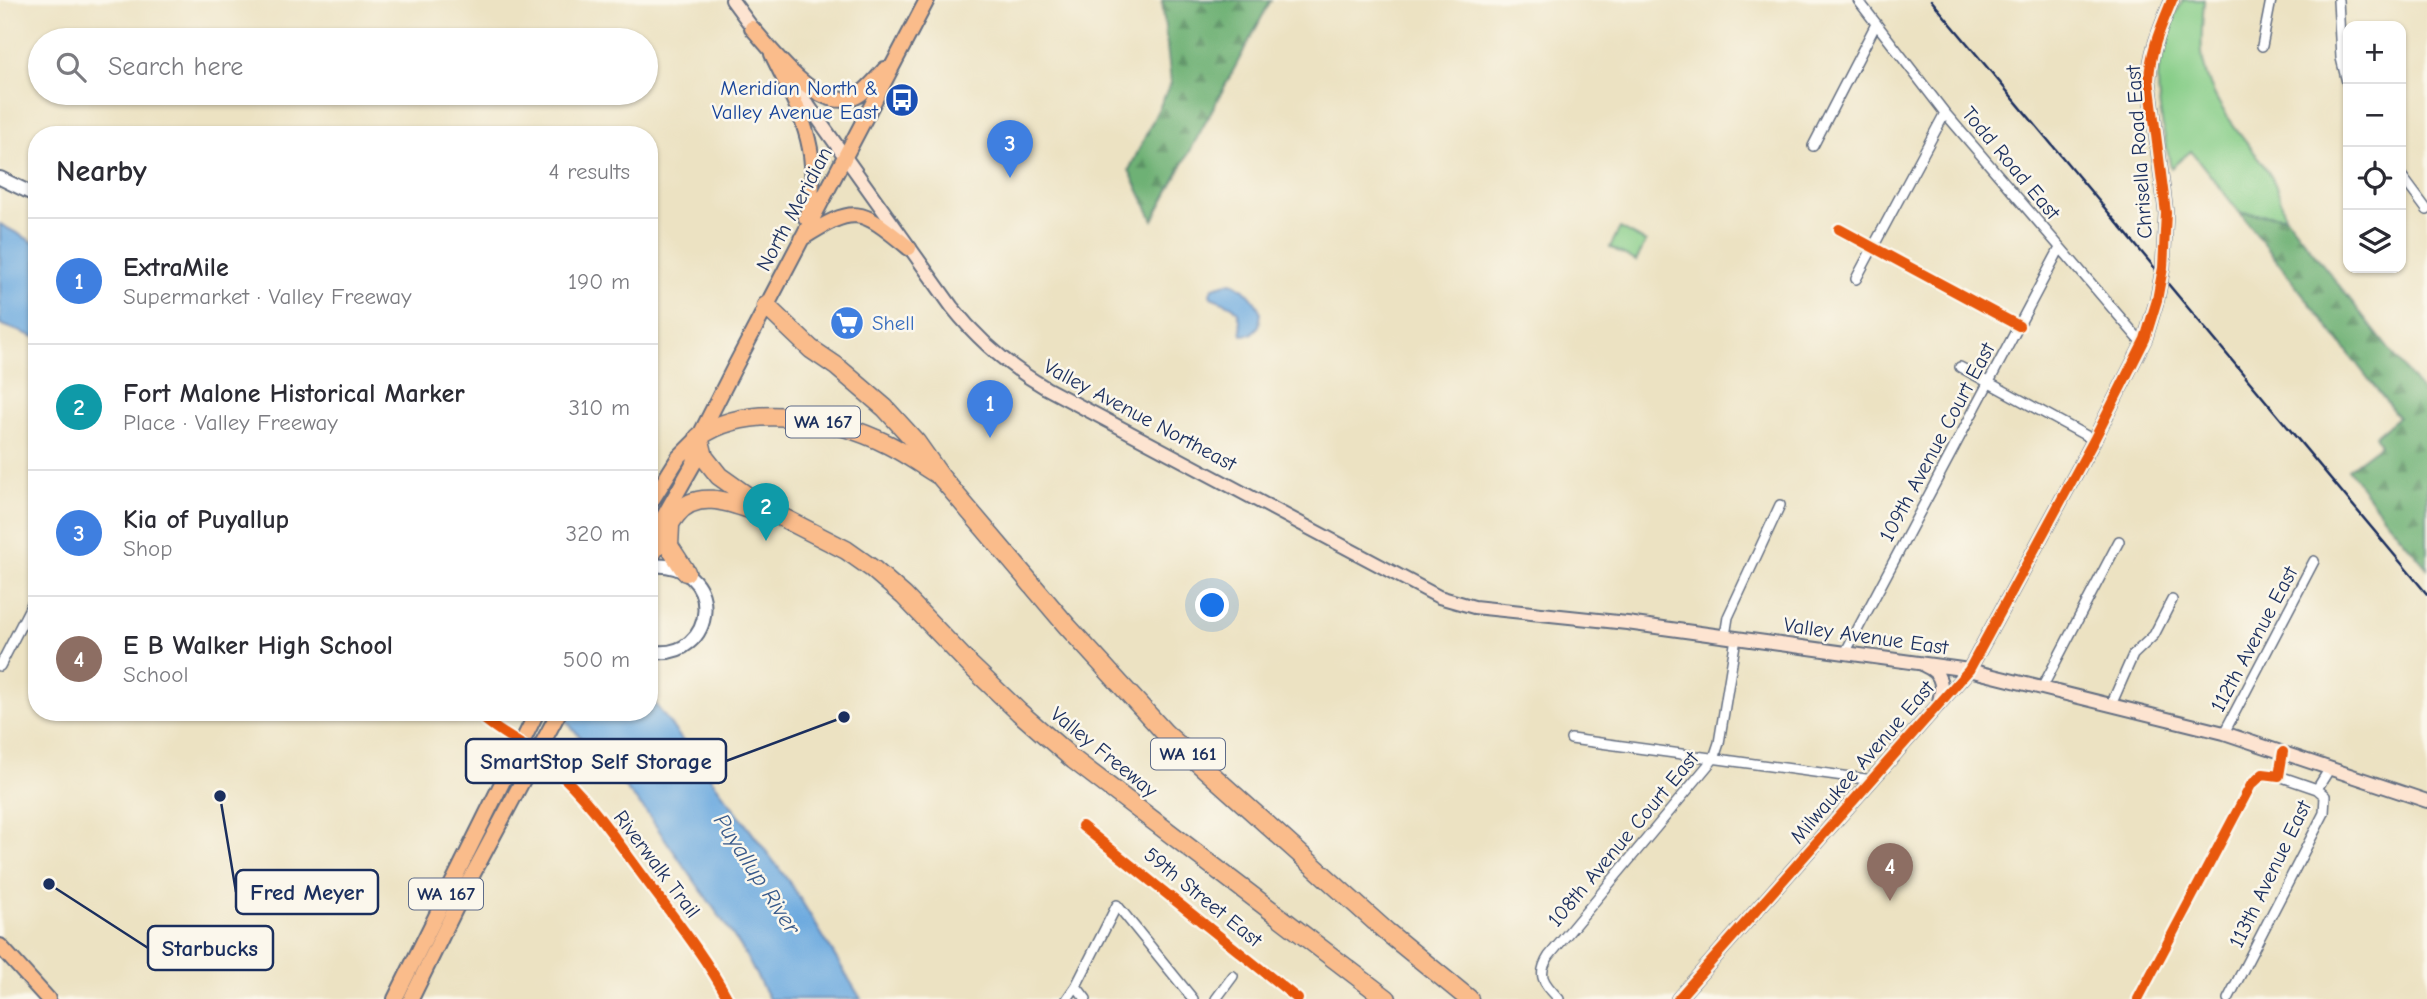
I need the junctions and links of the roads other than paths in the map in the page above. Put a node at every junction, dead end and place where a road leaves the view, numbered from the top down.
1 (732, 0) edge
2 (927, 0) edge
3 (1858, 0) edge
4 (2172, 0) edge
5 (2271, 0) edge
6 (2338, 0) edge
7 (1876, 24) junction
8 (752, 28) junction
9 (2262, 46) dead end
10 (772, 54) junction
11 (898, 55) junction
12 (2348, 84) edge
13 (1945, 113) junction
14 (1813, 146) dead end
15 (846, 156) junction
16 (0, 178) edge
17 (2406, 182) edge
18 (28, 192) edge
19 (2427, 210) edge
20 (1839, 229) dead end
21 (800, 240) junction
22 (1874, 247) junction
23 (909, 248) junction
24 (2060, 248) junction
25 (1856, 279) dead end
26 (766, 306) junction
27 (2019, 326) junction
28 (2143, 344) junction
29 (1960, 367) dead end
30 (1989, 384) junction
31 (699, 437) junction
32 (2094, 440) junction
33 (940, 476) junction
34 (658, 491) edge
35 (1780, 505) dead end
36 (658, 526) edge
37 (670, 526) junction
38 (804, 528) junction
39 (2119, 541) dead end
40 (658, 544) edge
41 (2315, 561) dead end
42 (658, 566) edge
43 (685, 572) junction
44 (2172, 600) dead end
45 (1493, 609) joint
46 (28, 612) edge
47 (1730, 637) junction
48 (658, 651) edge
49 (1845, 653) junction
50 (1915, 663) junction
51 (0, 666) edge
52 (1969, 670) junction
53 (2042, 688) junction
54 (1938, 705) junction
55 (2111, 705) junction
56 (532, 721) edge
57 (554, 721) edge
58 (2224, 733) junction
59 (1571, 739) dead end
60 (2283, 752) junction
61 (1714, 758) junction
62 (2330, 768) junction
63 (2278, 776) junction
64 (1873, 780) junction
65 (2316, 789) junction
66 (2427, 802) edge
67 (1083, 826) dead end
68 (0, 946) edge
69 (1233, 976) dead end
70 (1076, 986) junction
71 (48, 999) edge
72 (395, 999) edge
73 (411, 999) edge
74 (1067, 999) edge
75 (1086, 999) edge
76 (1193, 999) edge
77 (1216, 999) edge
78 (1298, 999) edge
79 (1387, 999) edge
80 (1469, 999) edge
81 (1559, 999) edge
82 (1678, 999) edge
83 (2138, 999) edge
84 (2228, 999) edge

1 - 8 main road, Valley Avenue Northeast
2 - 11 main road, North Meridian
3 - 7 street, Todd Road East
4 - 28 street, Chrisella Road East
5 - 9 street
6 - 12 street
7 - 13 street, Todd Road East
7 - 14 street
8 - 10 main road, Valley Avenue Northeast
8 - 11 main road
10 - 15 main road, Valley Avenue Northeast
10 - 21 main road
11 - 15 main road, North Meridian
13 - 22 street
13 - 24 street, Todd Road East
15 - 21 main road, North Meridian
15 - 23 main road, Valley Avenue Northeast
16 - 18 street
17 - 19 street
20 - 22 street
21 - 23 main road
21 - 26 main road, North Meridian
22 - 25 street
22 - 27 street
23 - 45 main road, Valley Avenue Northeast
24 - 27 street, 109th Avenue Court East
24 - 28 street, Todd Road East
26 - 31 main road, North Meridian
26 - 33 highway, WA 161
27 - 30 street, 109th Avenue Court East
28 - 32 street, Milwaukee Avenue East
29 - 30 street
30 - 32 street
30 - 49 street, 109th Avenue Court East
31 - 33 highway, WA 167
31 - 34 main road, North Meridian / WA 167
31 - 36 main road, North Meridian
31 - 38 highway
32 - 52 street, Milwaukee Avenue East
33 - 80 highway, WA 161
35 - 47 street, 108th Avenue Court East
37 - 38 highway
37 - 40 highway
37 - 43 highway
38 - 79 highway, Valley Freeway
39 - 53 street
41 - 58 street, 112th Avenue East
42 - 43 street
43 - 48 street
44 - 55 street
45 - 47 main road, Valley Avenue East
46 - 51 street
47 - 49 main road, Valley Avenue East
47 - 61 street, 108th Avenue Court East
49 - 50 main road, Valley Avenue East
50 - 52 main road, Valley Avenue East
50 - 54 main road
52 - 53 main road, Valley Avenue East
52 - 54 street, Milwaukee Avenue East
53 - 55 main road, Valley Avenue East
54 - 64 street, Milwaukee Avenue East
55 - 58 main road, Valley Avenue East
56 - 72 main road, WA 167
57 - 73 main road, WA 167
58 - 60 main road, Valley Avenue East
59 - 61 street
60 - 62 main road, Valley Avenue East
60 - 63 street
61 - 64 street
61 - 81 street, 108th Avenue Court East
62 - 65 street, 113th Avenue East
62 - 66 main road, Valley Avenue East
63 - 65 street
63 - 83 street
64 - 82 street, Milwaukee Avenue East
65 - 84 street, 113th Avenue East
67 - 78 street, 59th Street East
68 - 71 main road
69 - 77 street
70 - 74 street
70 - 75 street
70 - 76 street

